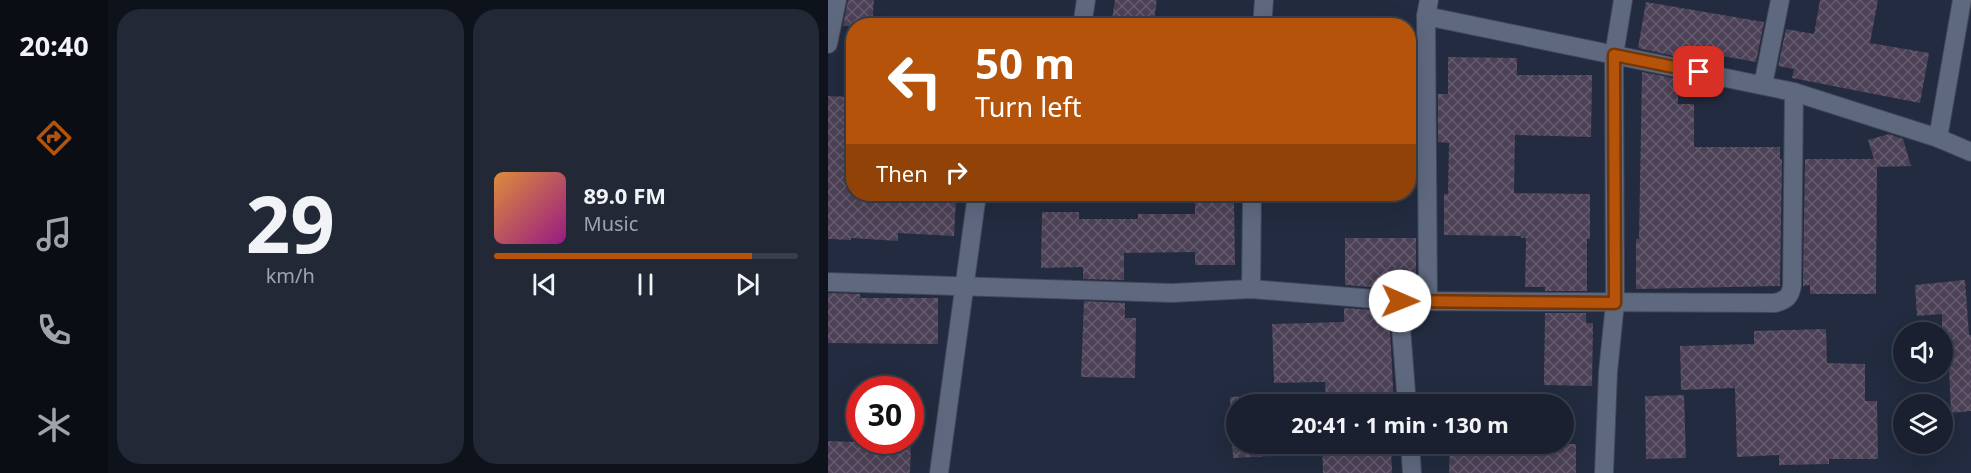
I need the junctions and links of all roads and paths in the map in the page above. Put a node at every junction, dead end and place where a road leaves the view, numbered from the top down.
1 (837, 0) edge
2 (1086, 0) edge
3 (1264, 0) edge
4 (1623, 0) edge
5 (1779, 0) edge
6 (1962, 0) edge
7 (1428, 8) edge
8 (1083, 18) edge
9 (1263, 18) edge
10 (828, 44) edge
11 (1614, 55) junction
12 (1763, 85) junction
13 (1794, 92) junction
14 (1938, 138) junction
15 (1971, 152) edge
16 (976, 201) edge
17 (1252, 201) edge
18 (828, 282) edge
19 (965, 286) junction
20 (1251, 290) junction
21 (1400, 301) junction
22 (1428, 301) junction
23 (1615, 303) junction
24 (1406, 394) edge
25 (1411, 454) edge
26 (939, 473) edge
27 (1412, 473) edge
28 (1604, 473) edge

1 - 10 street
2 - 8 street
3 - 9 street
4 - 11 street
5 - 12 street
6 - 14 street
7 - 11 street
7 - 22 street
11 - 12 street
11 - 23 street
12 - 13 street
13 - 14 street
13 - 23 street
14 - 15 street
16 - 19 street
17 - 20 street
18 - 19 street
19 - 20 street
19 - 26 street
20 - 21 street
21 - 22 street
21 - 24 street
22 - 23 street
23 - 28 street
25 - 27 street

